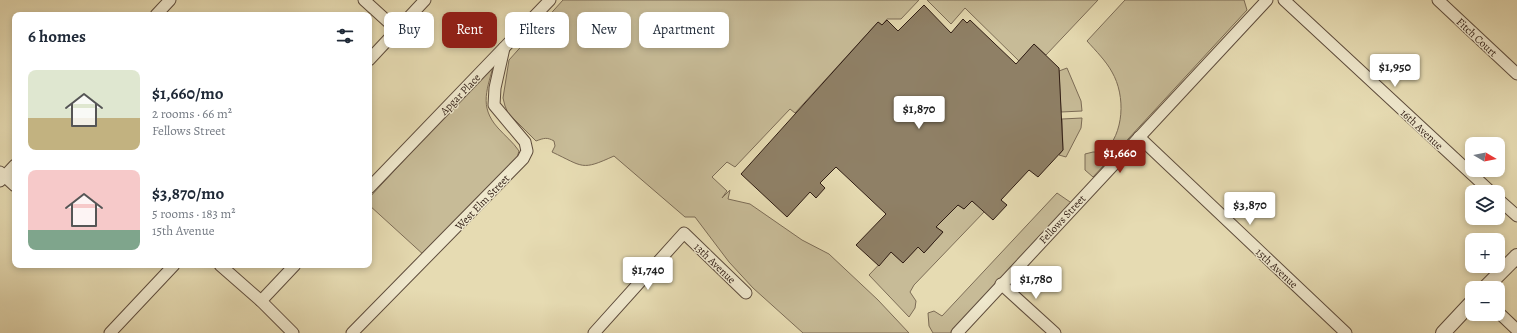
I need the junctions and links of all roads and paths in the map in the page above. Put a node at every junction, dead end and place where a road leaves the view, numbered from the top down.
1 (170, 0) edge
2 (364, 0) edge
3 (426, 0) edge
4 (550, 0) edge
5 (1267, 0) edge
6 (1284, 0) edge
7 (1438, 0) edge
8 (159, 12) edge
9 (414, 12) edge
10 (384, 18) edge
11 (384, 44) edge
12 (504, 48) junction
13 (372, 57) edge
14 (1517, 74) edge
15 (1139, 136) junction
16 (12, 167) edge
17 (1, 176) edge
18 (12, 184) edge
19 (372, 185) edge
20 (1483, 185) edge
21 (1505, 205) edge
22 (1517, 216) edge
23 (1517, 256) edge
24 (171, 268) edge
25 (223, 268) edge
26 (292, 268) edge
27 (1492, 281) edge
28 (1002, 284) junction
29 (746, 293) dead end
30 (261, 301) junction
31 (1465, 309) edge
32 (1505, 319) edge
33 (1517, 330) edge
34 (110, 333) edge
35 (292, 333) edge
36 (352, 333) edge
37 (594, 333) edge
38 (957, 333) edge
39 (1055, 333) edge
40 (1346, 333) edge
41 (1443, 333) edge

1 - 8 street
2 - 10 street
3 - 9 street
4 - 12 street, Apgar Place
5 - 15 street, Fellows Street
6 - 20 street, 16th Avenue
7 - 14 street, Fitch Court
11 - 13 street
12 - 19 street, Apgar Place
12 - 36 street, West Elm Street
15 - 28 street, Fellows Street
15 - 40 street, 15th Avenue
16 - 17 street
17 - 18 street
21 - 22 street
23 - 27 street
24 - 34 street
25 - 30 street
26 - 30 street
28 - 38 street, Fellows Street
28 - 39 street
29 - 37 street, 13th Avenue
30 - 35 street
31 - 41 street
32 - 33 street

